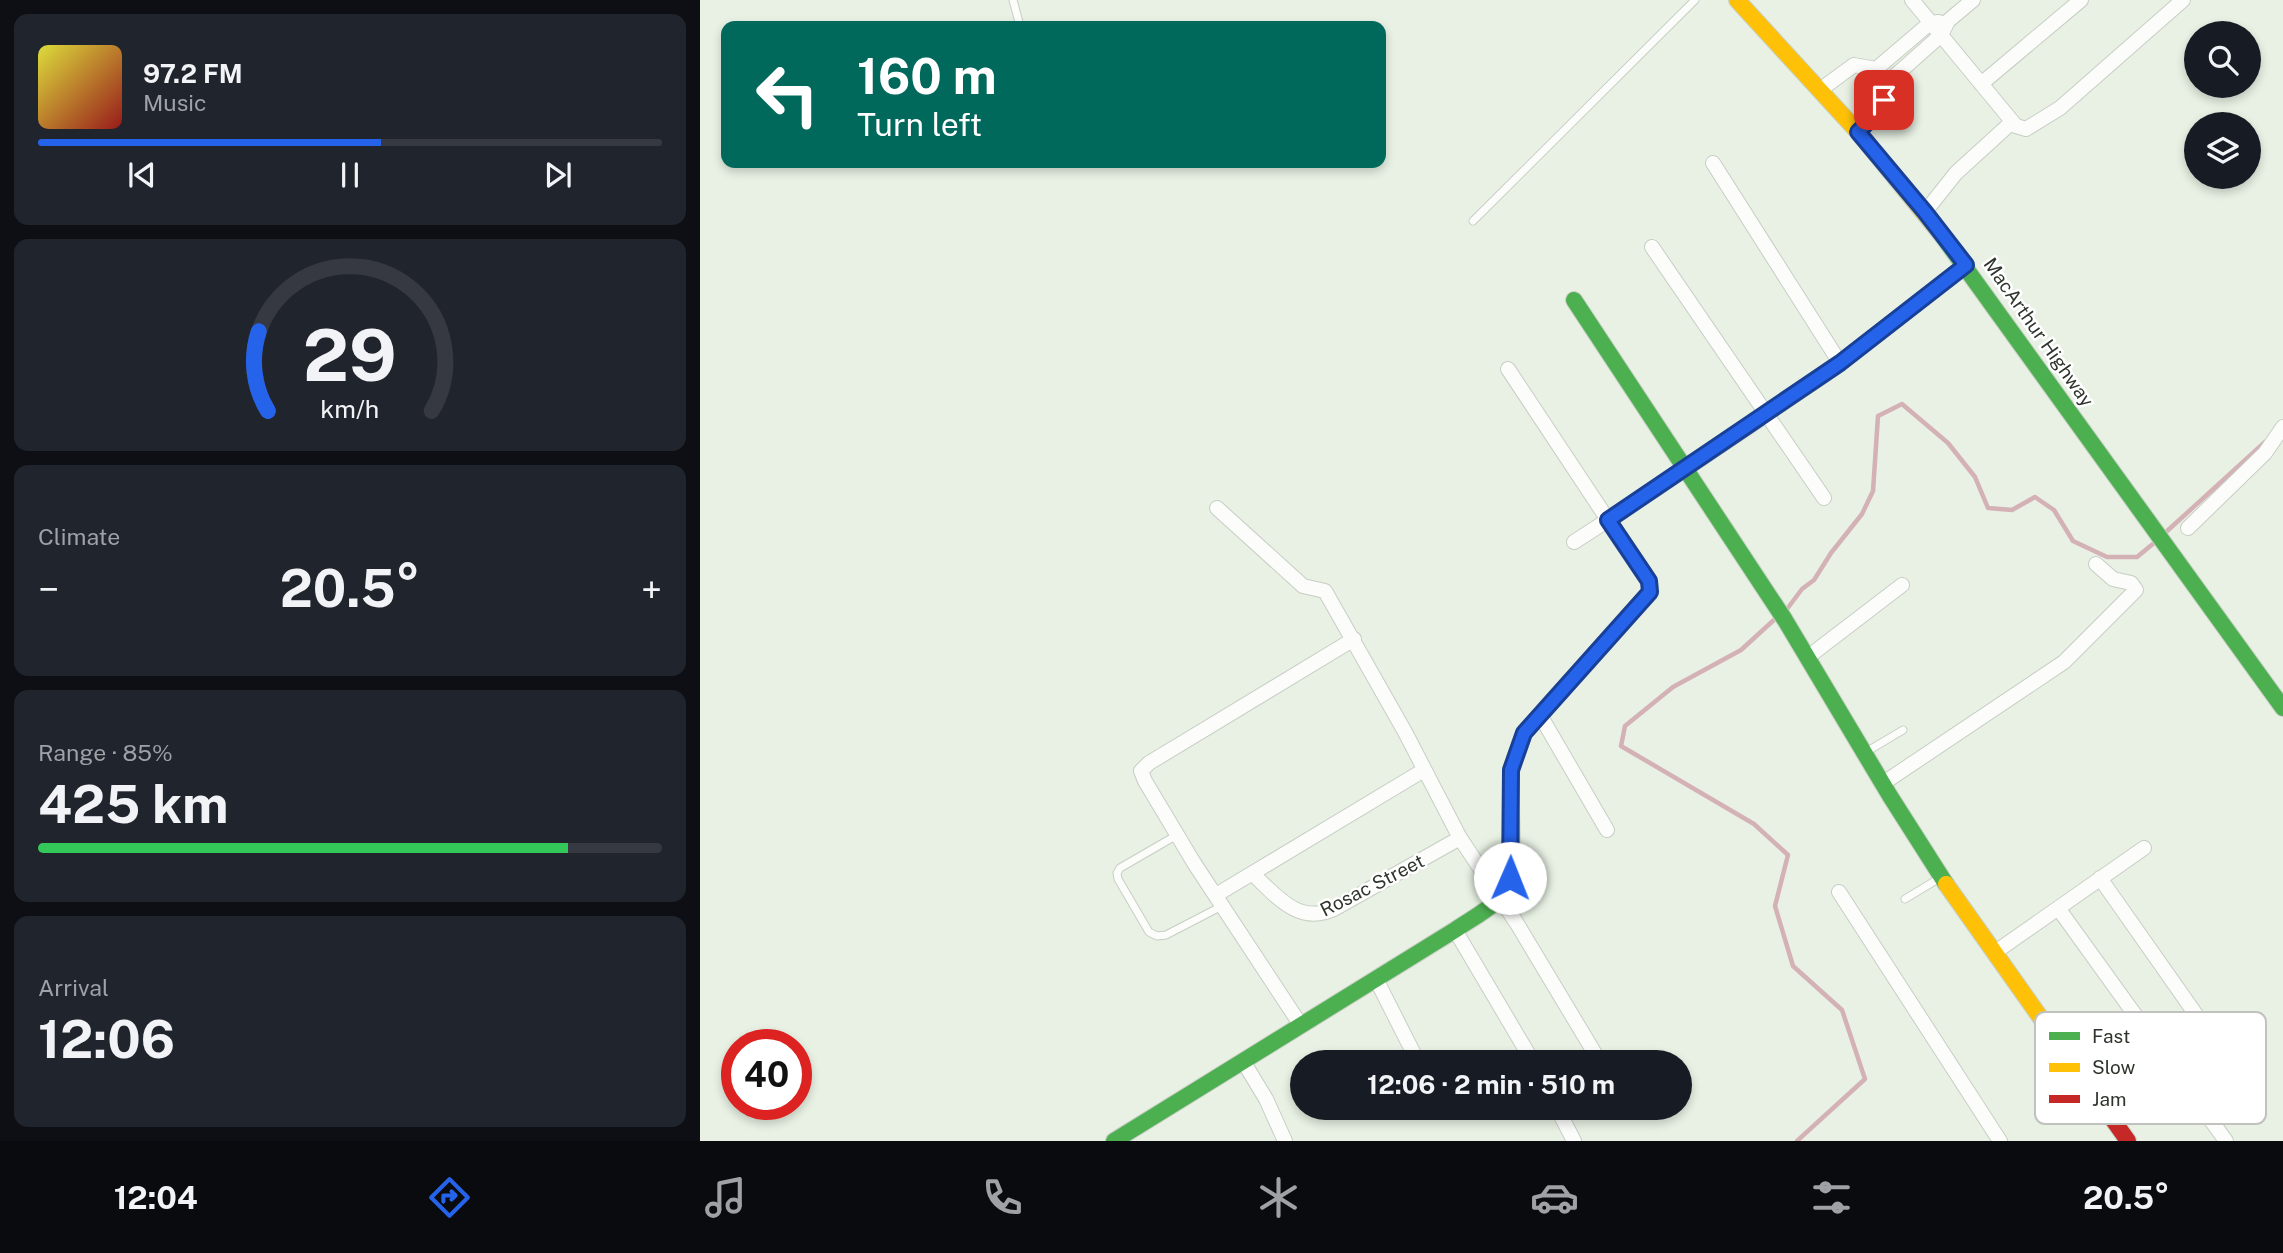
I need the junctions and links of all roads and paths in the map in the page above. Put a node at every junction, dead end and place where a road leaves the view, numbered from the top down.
1 (1013, 0) edge
2 (1695, 0) edge
3 (1737, 0) edge
4 (1912, 0) edge
5 (1973, 0) edge
6 (2081, 0) edge
7 (2183, 0) edge
8 (1019, 21) edge
9 (1948, 21) junction
10 (1930, 23) junction
11 (1941, 35) junction
12 (1876, 69) junction
13 (1887, 83) junction
14 (1981, 84) junction
15 (1820, 90) junction
16 (2012, 122) junction
17 (1858, 132) junction
18 (1713, 163) dead end
19 (1925, 212) junction
20 (1473, 221) dead end
21 (1652, 247) dead end
22 (1966, 265) junction
23 (1574, 300) dead end
24 (1840, 363) junction
25 (1508, 369) dead end
26 (1765, 414) junction
27 (2283, 428) edge
28 (1685, 468) junction
29 (1824, 498) dead end
30 (1217, 508) dead end
31 (1608, 520) junction
32 (2188, 528) dead end
33 (1574, 542) dead end
34 (2096, 564) dead end
35 (1902, 584) dead end
36 (1354, 639) junction
37 (1808, 657) junction
38 (2283, 709) edge
39 (1540, 715) junction
40 (1903, 730) dead end
41 (1862, 754) junction
42 (1424, 770) junction
43 (1882, 785) junction
44 (1607, 830) dead end
45 (1177, 835) junction
46 (1460, 838) junction
47 (2144, 848) dead end
48 (1253, 874) junction
49 (1942, 877) junction
50 (2101, 878) junction
51 (1839, 892) dead end
52 (1500, 897) junction
53 (1905, 899) dead end
54 (1219, 900) junction
55 (2058, 908) junction
56 (1455, 930) junction
57 (1994, 953) junction
58 (1376, 979) junction
59 (2036, 1012) edge
60 (2133, 1012) edge
61 (2194, 1012) edge
62 (1300, 1024) junction
63 (1412, 1050) edge
64 (1526, 1050) edge
65 (1593, 1050) edge
66 (1243, 1061) junction
67 (1563, 1120) edge
68 (2116, 1124) edge
69 (2214, 1124) edge
70 (1114, 1141) edge
71 (1285, 1141) edge
72 (1574, 1141) edge
73 (2000, 1141) edge
74 (2128, 1141) edge
75 (2226, 1141) edge

1 - 8 lane
2 - 20 lane
3 - 15 main road, MacArthur Highway
4 - 10 street
5 - 9 street
6 - 14 street
7 - 16 street
9 - 10 street
9 - 11 street
10 - 11 street
10 - 12 street
11 - 13 street
11 - 14 street
12 - 13 street
12 - 15 street
13 - 17 street
14 - 16 street
15 - 17 main road, MacArthur Highway
16 - 19 street
17 - 19 main road, MacArthur Highway
18 - 24 street
19 - 22 main road, MacArthur Highway
21 - 26 street
22 - 24 main road
22 - 38 main road, MacArthur Highway
23 - 28 main road
24 - 26 main road
25 - 31 street
26 - 28 main road
26 - 29 street
27 - 32 street
28 - 31 main road
28 - 37 main road
30 - 36 street
31 - 33 street
31 - 39 main road
34 - 43 street
35 - 37 street
36 - 42 street
36 - 45 street
37 - 41 main road
39 - 44 street
39 - 52 main road
40 - 41 lane
41 - 43 main road
42 - 46 street
42 - 48 street
43 - 49 main road
45 - 54 street
45 - 54 lane
46 - 48 street, Rosac Street
46 - 52 street
47 - 50 street
48 - 54 street
49 - 53 lane
49 - 57 main road
50 - 55 street
50 - 61 street
51 - 73 street
52 - 56 main road
52 - 65 street
54 - 62 street
55 - 57 street
55 - 60 street
56 - 58 main road
56 - 64 street
57 - 59 main road
58 - 62 main road
58 - 63 street
62 - 66 main road
66 - 70 main road
66 - 71 street
67 - 72 street
68 - 74 main road
69 - 75 street

